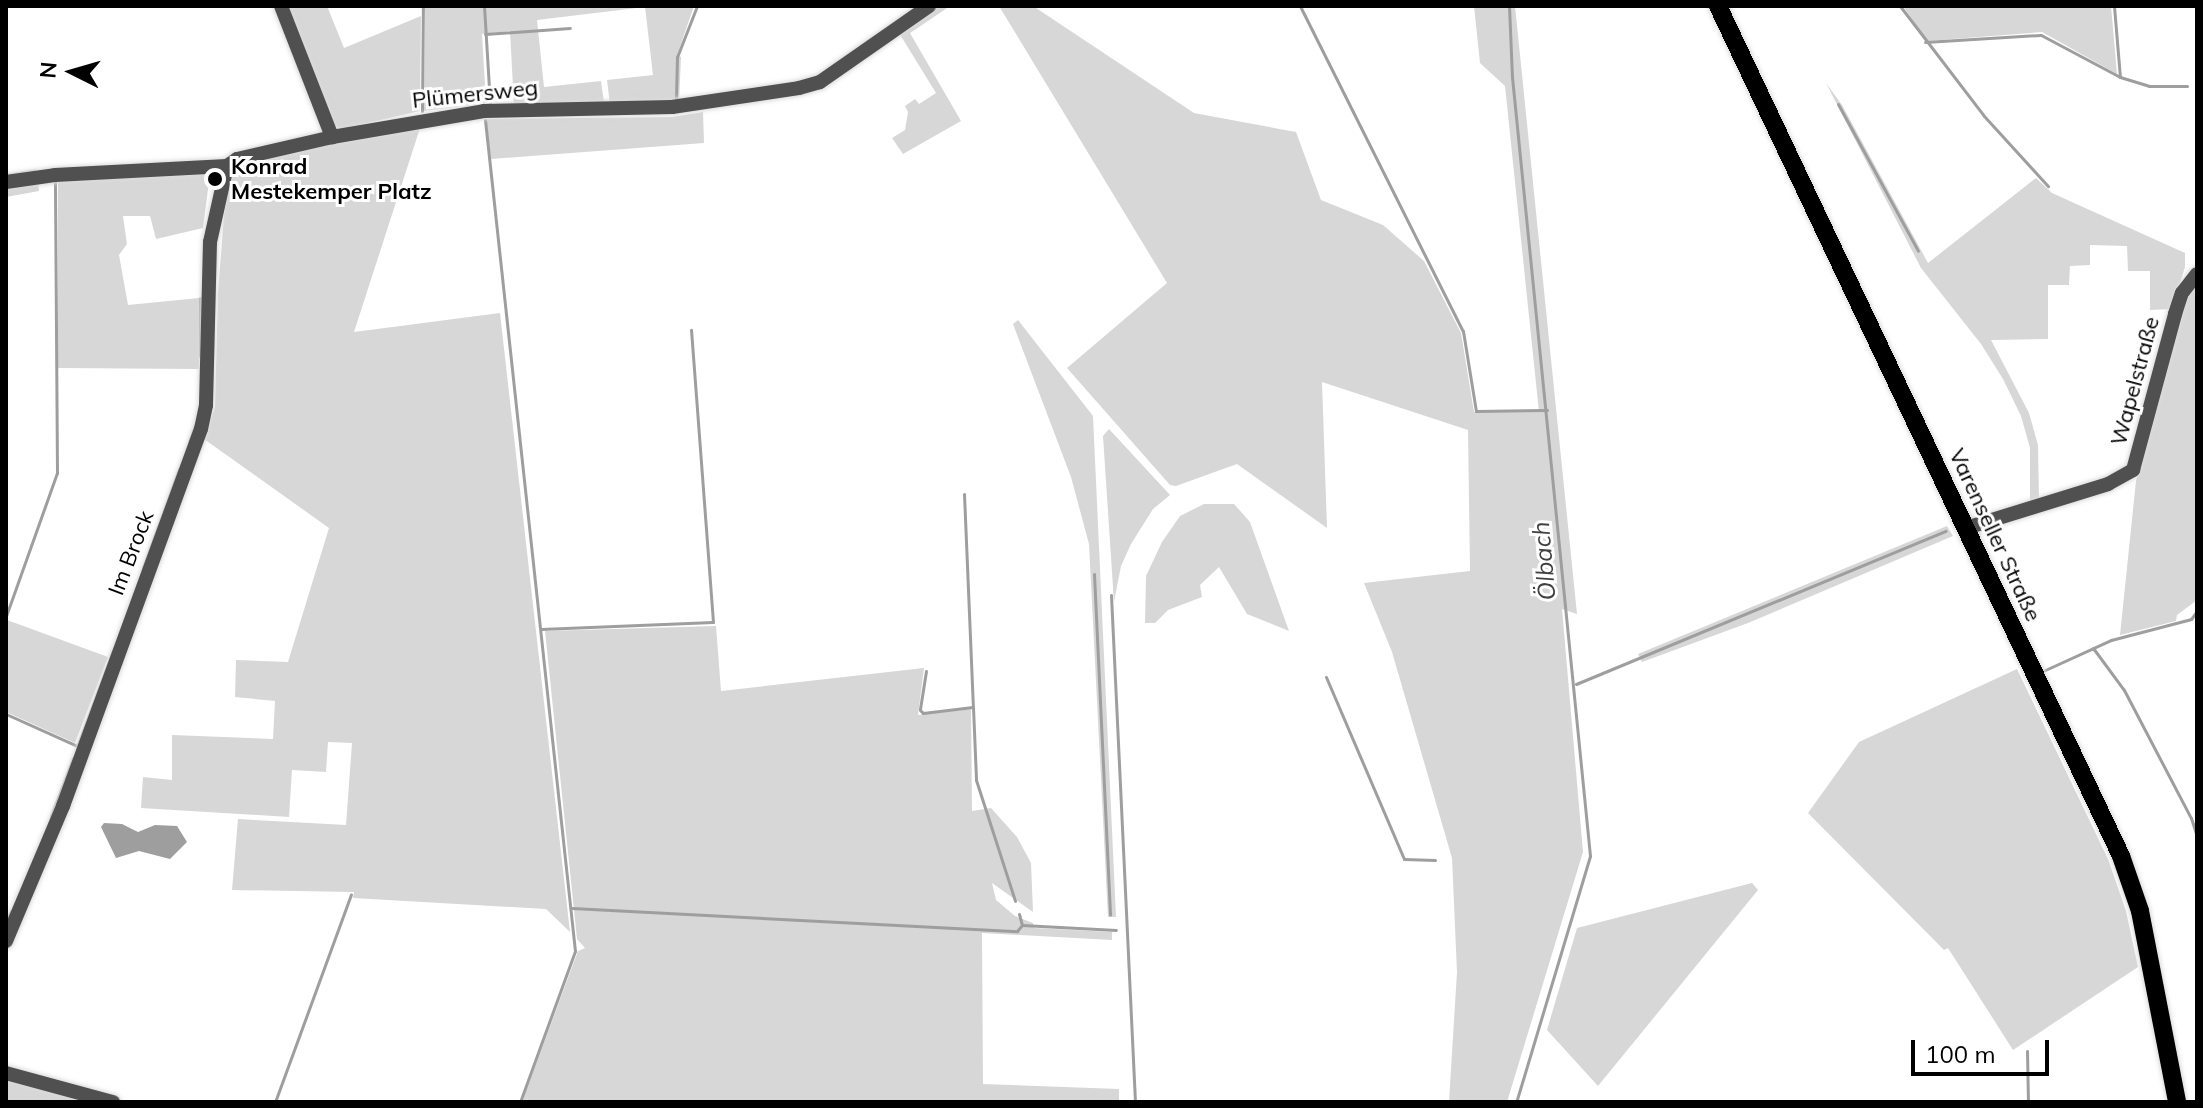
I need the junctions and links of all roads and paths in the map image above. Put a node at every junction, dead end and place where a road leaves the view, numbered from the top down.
1 (281, 6) edge
2 (929, 6) edge
3 (1718, 6) edge
4 (332, 137) junction
5 (227, 166) junction
6 (6, 182) edge
7 (2197, 274) edge
8 (1966, 528) junction
9 (6, 941) edge
10 (6, 1073) edge
11 (113, 1102) edge
12 (2177, 1102) edge

1 - 4 street
2 - 4 street, Plümersweg
3 - 8 main road, Varenseller Straße
4 - 5 street, Plümersweg
5 - 6 street, Plümersweg
5 - 9 street, Im Brock
7 - 8 street, Wapelstraße
8 - 12 main road, Varenseller Straße
10 - 11 street

